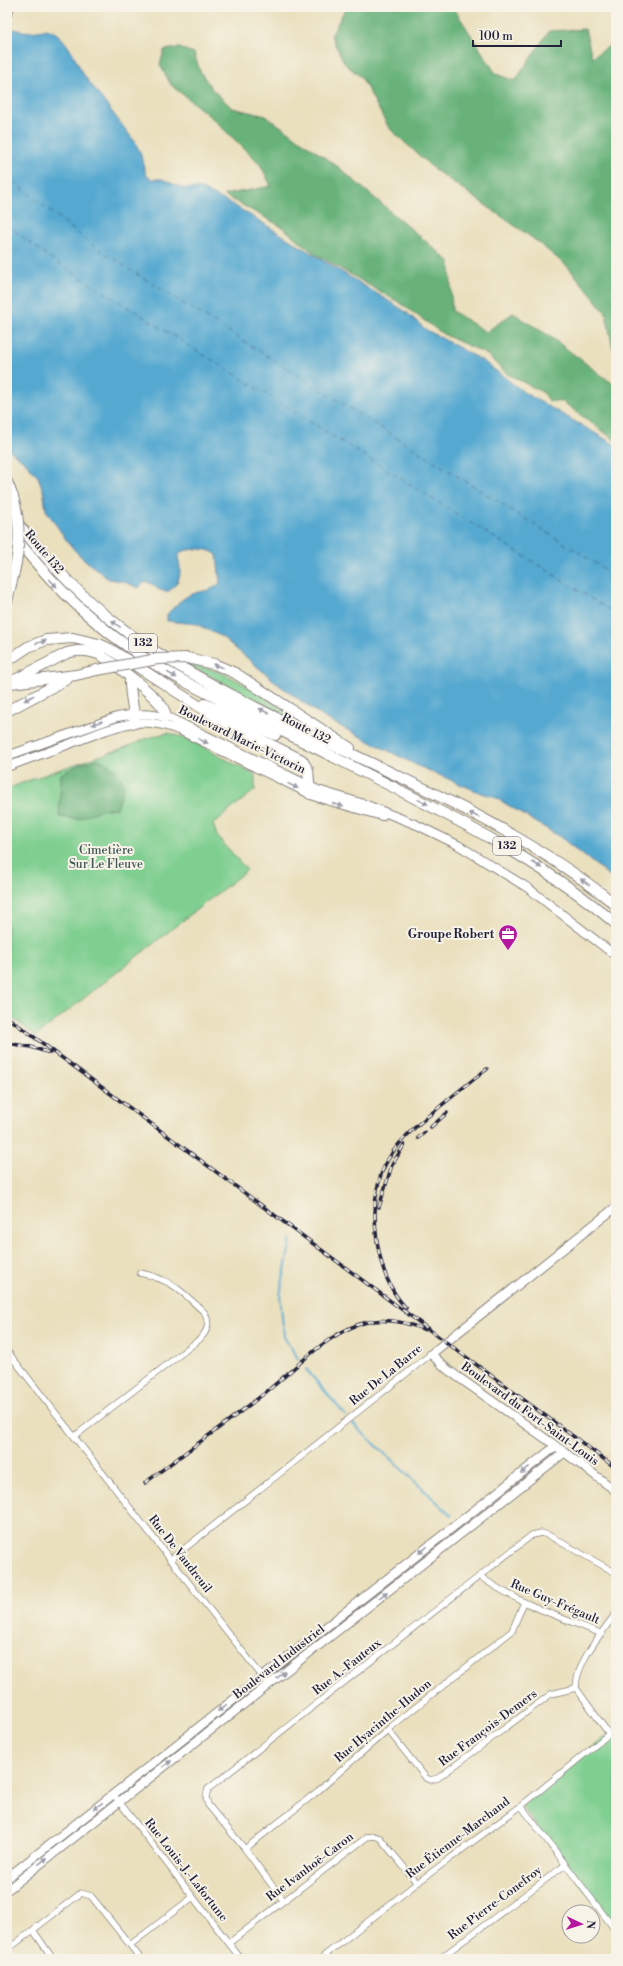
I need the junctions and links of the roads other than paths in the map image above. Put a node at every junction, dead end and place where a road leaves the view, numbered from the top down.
1 (7, 482) edge
2 (7, 510) edge
3 (7, 529) edge
4 (7, 601) edge
5 (7, 662) edge
6 (76, 675) junction
7 (130, 678) junction
8 (8, 683) edge
9 (178, 692) junction
10 (7, 711) edge
11 (166, 717) junction
12 (135, 718) junction
13 (7, 756) edge
14 (374, 765) junction
15 (7, 767) edge
16 (307, 785) junction
17 (388, 785) junction
18 (616, 905) edge
19 (616, 924) edge
20 (616, 956) edge
21 (616, 1207) edge
22 (140, 1273) dead end
23 (7, 1351) edge
24 (431, 1354) junction
25 (75, 1436) junction
26 (556, 1446) junction
27 (565, 1452) junction
28 (616, 1491) edge
29 (464, 1518) junction
30 (471, 1526) junction
31 (444, 1534) junction
32 (451, 1542) junction
33 (170, 1560) junction
34 (402, 1567) junction
35 (616, 1573) edge
36 (408, 1575) junction
37 (481, 1577) junction
38 (357, 1602) junction
39 (524, 1602) junction
40 (363, 1611) junction
41 (616, 1613) edge
42 (327, 1626) junction
43 (333, 1634) junction
44 (602, 1634) junction
45 (308, 1641) junction
46 (314, 1649) junction
47 (263, 1677) junction
48 (269, 1685) junction
49 (576, 1688) junction
50 (388, 1730) junction
51 (609, 1734) junction
52 (616, 1739) edge
53 (149, 1766) junction
54 (155, 1774) junction
55 (113, 1794) junction
56 (119, 1802) junction
57 (521, 1806) junction
58 (245, 1848) junction
59 (565, 1865) junction
60 (7, 1878) edge
61 (417, 1883) junction
62 (7, 1890) edge
63 (193, 1897) junction
64 (283, 1900) junction
65 (33, 1930) junction
66 (616, 1931) edge
67 (228, 1943) junction
68 (130, 1945) junction
69 (7, 1950) edge
70 (616, 1957) edge
71 (53, 1959) edge
72 (141, 1959) edge
73 (241, 1959) edge
74 (320, 1959) edge
75 (439, 1959) edge
76 (613, 1959) edge

1 - 4 highway, bridge
14 -> 2 highway, Route 132 / 132
3 -> 17 highway, Route 132 / 132
5 -> 9 highway
6 - 8 highway
6 -> 10 highway
14 -> 6 highway, bridge
7 - 8 highway
7 - 11 highway
7 - 12 highway
9 - 16 highway
9 - 17 highway
11 - 12 street, Boulevard Marie-Victorin
11 - 16 street, Boulevard Marie-Victorin
12 -> 13 street, Boulevard Marie-Victorin
12 - 15 street, Boulevard Marie-Victorin
12 -> 16 street, Boulevard Marie-Victorin
18 -> 14 highway, Route 132 / 132
16 - 20 street, Boulevard Marie-Victorin
17 -> 19 highway, Route 132 / 132
21 - 24 street, Rue De La Barre
22 - 25 street
23 - 25 street, Rue De Vaudreuil
24 - 26 street, Boulevard du Fort-Saint-Louis
24 - 33 street, Rue De La Barre
25 - 33 street, Rue De Vaudreuil
26 - 27 street, Boulevard du Fort-Saint-Louis
26 -> 29 street, Boulevard Industriel
27 - 28 street, Boulevard du Fort-Saint-Louis
27 - 30 street, Boulevard Industriel
29 - 30 street
29 - 31 street, Boulevard Industriel
30 - 32 street, Boulevard Industriel
31 - 32 street
31 -> 34 street, Boulevard Industriel
32 - 36 street, Boulevard Industriel
33 - 47 street, Rue De Vaudreuil
34 - 36 street
34 - 38 street, Boulevard Industriel
35 - 37 street, Rue A.-Fauteux
40 -> 36 street, Boulevard Industriel
37 - 39 street, Rue Guy-Frégault
37 - 58 street, Rue A.-Fauteux
38 - 40 street
38 - 42 street, Boulevard Industriel
39 - 44 street, Rue Guy-Frégault
39 - 50 street, Rue Hyacinthe-Hudon
40 - 43 street, Boulevard Industriel
41 - 44 street
42 - 43 street
42 - 45 street, Boulevard Industriel
43 - 46 street, Boulevard Industriel
44 - 49 street
45 - 46 street
45 - 47 street, Boulevard Industriel
48 -> 46 street, Boulevard Industriel
47 - 48 street, Rue De Vaudreuil
47 -> 53 street, Boulevard Industriel
54 -> 48 street, Boulevard Industriel
49 - 50 street, Rue François-Demers
49 - 51 street
50 - 58 street, Rue Hyacinthe-Hudon
51 - 52 street
51 - 57 street, Rue Étienne-Marchand
53 - 54 street
53 - 55 street, Boulevard Industriel
54 - 56 street, Boulevard Industriel
55 - 56 street, Rue Louis-J.-Lafortune
55 -> 60 street, Boulevard Industriel
62 -> 56 street, Boulevard Industriel
56 - 63 street, Rue Louis-J.-Lafortune
57 - 59 street
57 - 61 street, Rue Étienne-Marchand
58 - 64 street, Rue A.-Fauteux
59 - 66 street
59 - 75 street, Rue Pierre-Conefroy
61 - 64 street, Rue Ivanhoë-Caron
61 - 74 street, Rue Étienne-Marchand
63 - 67 street, Rue Louis-J.-Lafortune
63 - 68 street
64 - 67 street, Rue Ivanhoë-Caron
65 - 68 street
65 - 69 street
65 - 71 street
67 - 73 street, Rue Louis-J.-Lafortune
68 - 72 street
70 - 76 street

